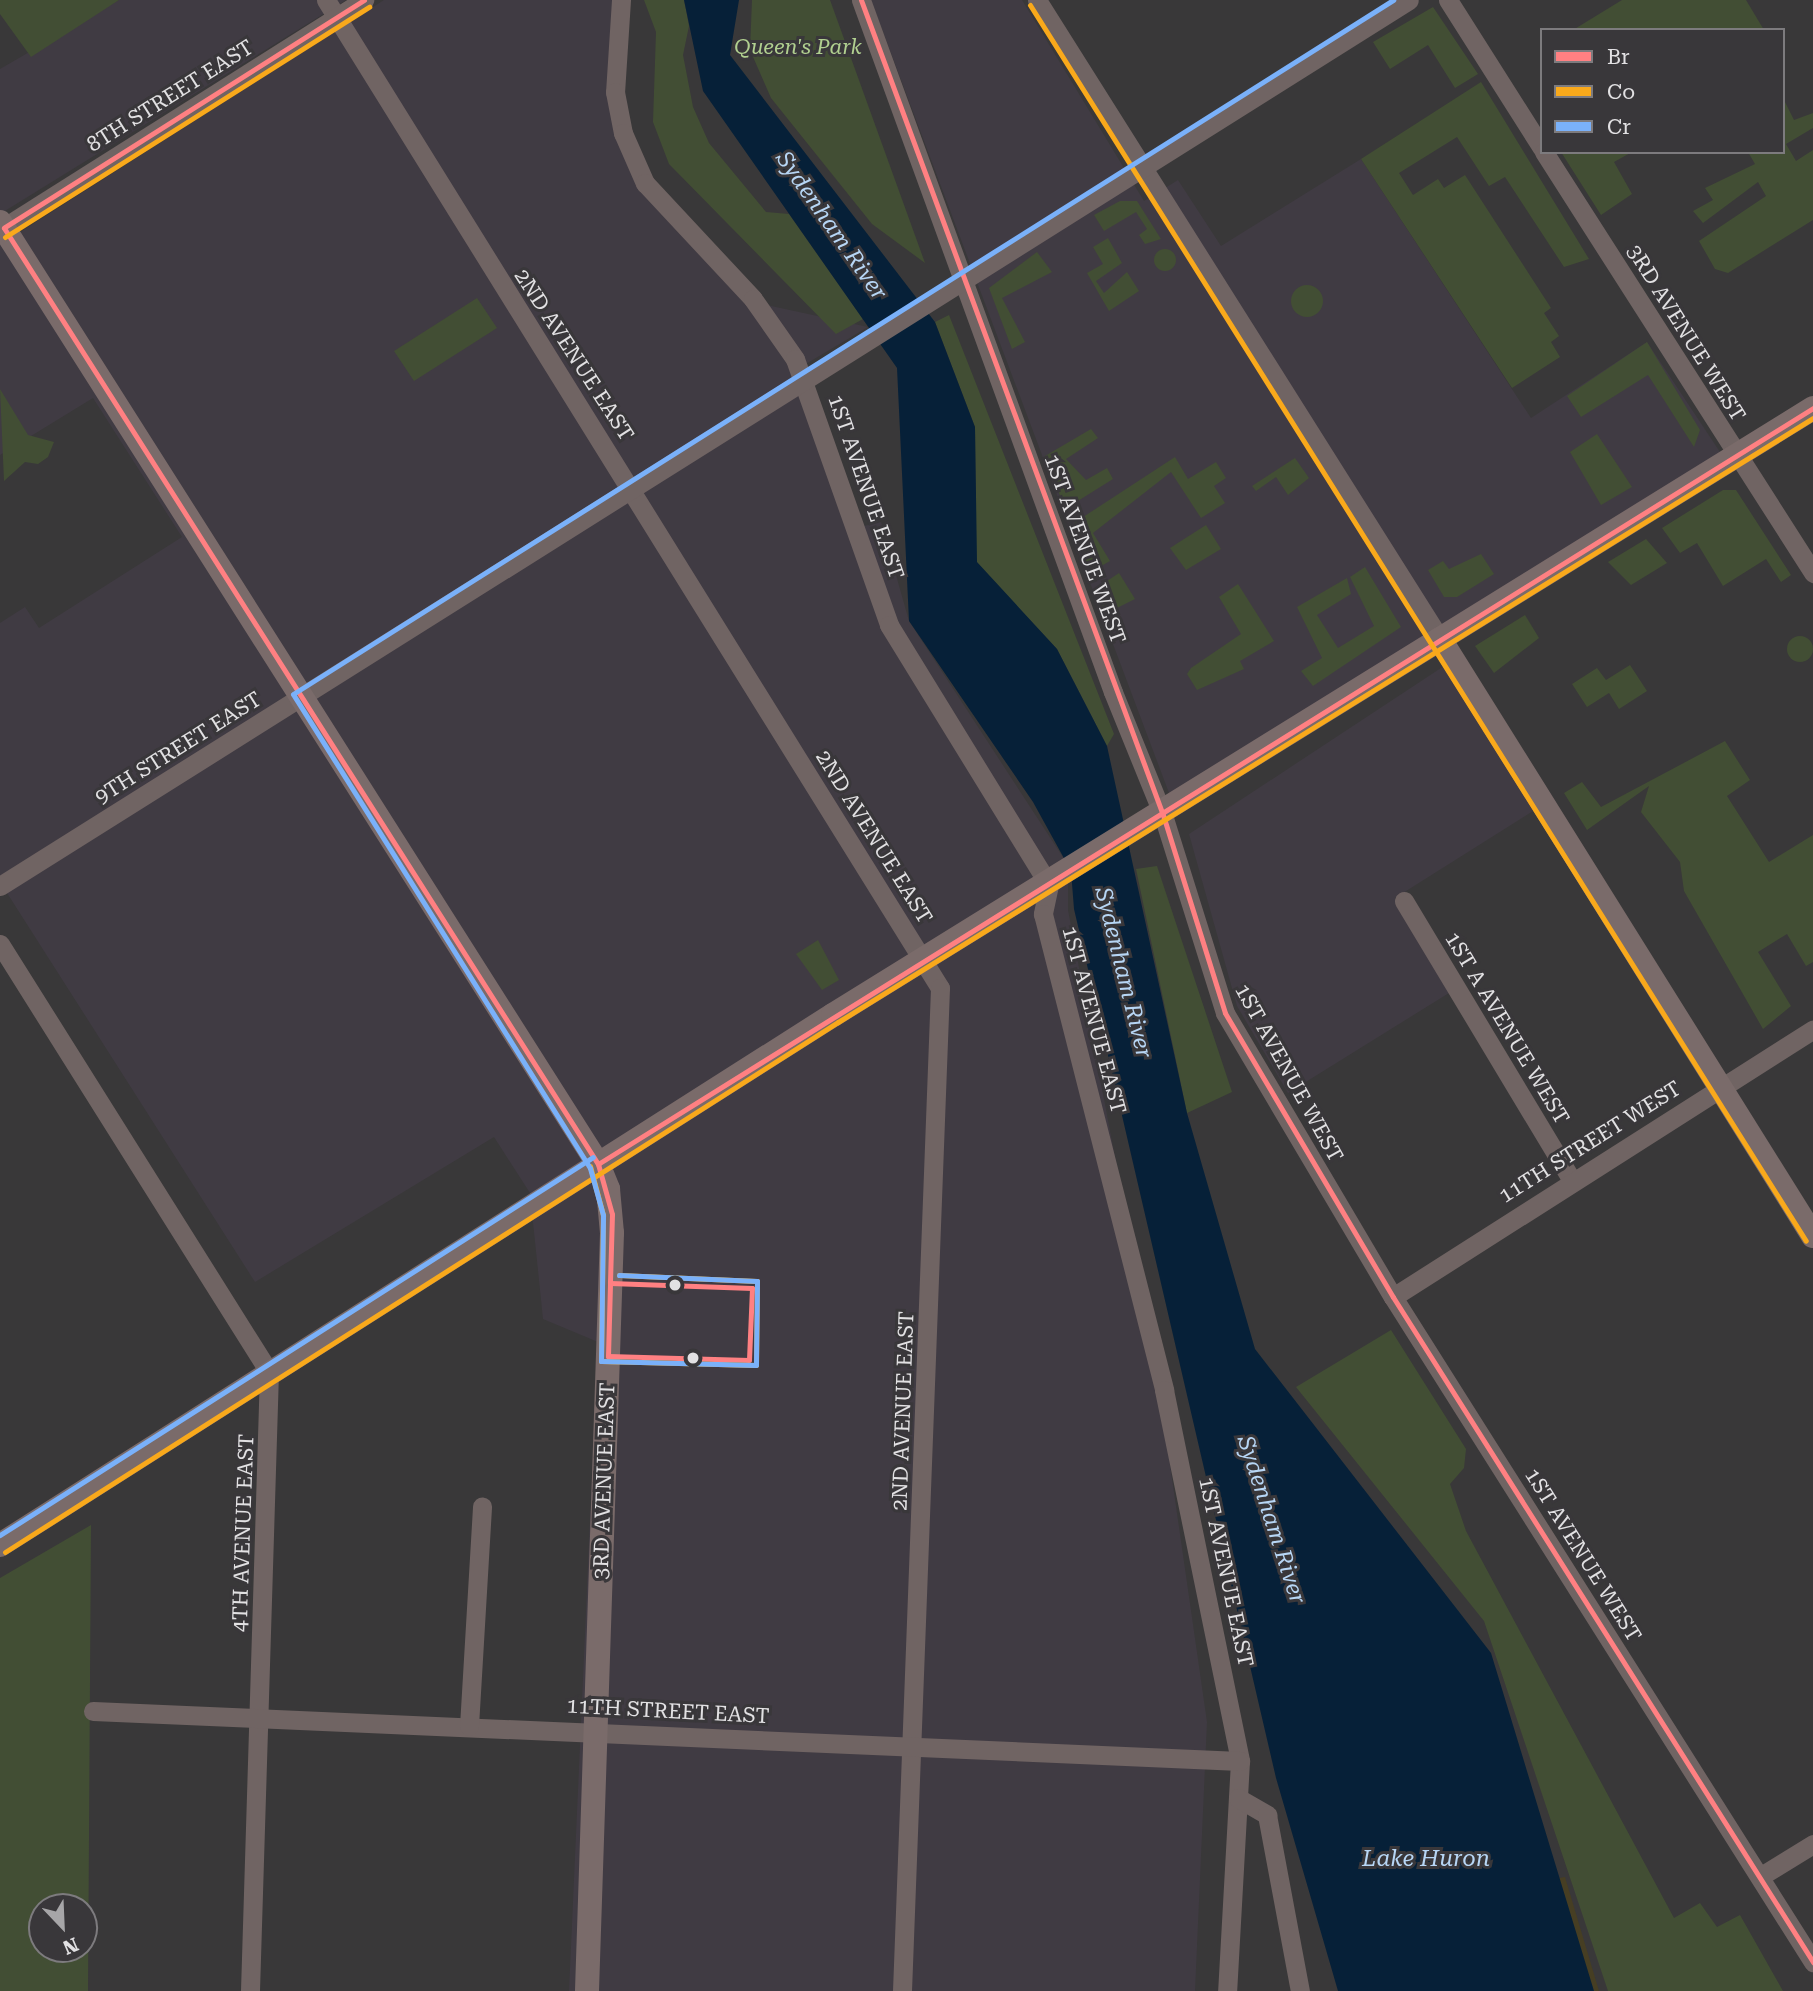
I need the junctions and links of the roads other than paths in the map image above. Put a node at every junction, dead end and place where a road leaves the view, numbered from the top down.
1 (326, 0) edge
2 (364, 0) edge
3 (621, 0) edge
4 (862, 0) edge
5 (1037, 0) edge
6 (1409, 0) edge
7 (1448, 0) edge
8 (337, 17) junction
9 (1540, 145) edge
10 (1546, 154) edge
11 (1142, 165) junction
12 (1, 227) edge
13 (965, 277) junction
14 (804, 375) junction
15 (1813, 408) edge
16 (1737, 456) junction
17 (632, 488) junction
18 (1813, 573) edge
19 (1440, 639) junction
20 (300, 698) junction
21 (1164, 815) junction
22 (1049, 885) junction
23 (0, 886) edge
24 (1404, 901) dead end
25 (0, 944) edge
26 (923, 960) junction
27 (1813, 1029) edge
28 (1719, 1088) junction
29 (598, 1164) junction
30 (1571, 1179) junction
31 (1813, 1237) edge
32 (1393, 1297) junction
33 (269, 1372) junction
34 (482, 1506) dead end
35 (0, 1545) edge
36 (93, 1711) dead end
37 (260, 1718) junction
38 (469, 1726) junction
39 (597, 1730) junction
40 (912, 1745) junction
41 (1240, 1761) junction
42 (1238, 1798) junction
43 (1813, 1844) edge
44 (1761, 1876) junction
45 (1813, 1962) edge
46 (250, 1991) edge
47 (587, 1991) edge
48 (902, 1991) edge
49 (1227, 1991) edge
50 (1300, 1991) edge

1 - 8 street, 2ND AVENUE EAST
2 - 8 street, 8TH STREET EAST
3 - 14 street, 1ST AVENUE EAST
4 - 13 street, 1ST AVENUE WEST
5 - 11 street
6 - 11 street, 9TH STREET EAST
7 - 9 street, 3RD AVENUE WEST
8 - 12 street, 8TH STREET EAST
8 - 17 street, 2ND AVENUE EAST
10 - 16 street, 3RD AVENUE WEST
11 - 13 street, 9TH STREET EAST
11 - 19 street
12 - 20 main road, 3RD AVENUE EAST
13 - 14 street, 9TH STREET EAST
13 - 21 street, 1ST AVENUE WEST
14 - 17 street, 9TH STREET EAST
14 - 22 street, 1ST AVENUE EAST
15 - 16 main road
16 - 18 street, 3RD AVENUE WEST
16 - 19 main road
17 - 20 street, 9TH STREET EAST
17 - 26 street, 2ND AVENUE EAST
19 - 21 main road
19 - 28 main road
20 - 23 street, 9TH STREET EAST
20 - 29 main road, 3RD AVENUE EAST
21 - 22 main road
21 - 32 street, 1ST AVENUE WEST
22 - 26 main road
22 - 41 street, 1ST AVENUE EAST
24 - 30 street, 1ST A AVENUE WEST
25 - 33 street
26 - 29 main road
26 - 40 street, 2ND AVENUE EAST
27 - 28 street, 11TH STREET WEST
28 - 30 street, 11TH STREET WEST
28 - 31 main road
29 - 33 main road
29 - 39 main road, 3RD AVENUE EAST
30 - 32 street, 11TH STREET WEST
32 - 44 street, 1ST AVENUE WEST
33 - 35 main road
33 - 37 street, 4TH AVENUE EAST
34 - 38 street
36 - 37 street, 11TH STREET EAST
37 - 38 street, 11TH STREET EAST
37 - 46 street, 4TH AVENUE EAST
38 - 39 street, 11TH STREET EAST
39 - 40 street, 11TH STREET EAST
39 - 47 main road, 3RD AVENUE EAST
40 - 41 street, 11TH STREET EAST
40 - 48 street, 2ND AVENUE EAST
41 - 42 street, 1ST AVENUE EAST
42 - 49 street, 1ST AVENUE EAST
42 - 50 street
43 - 44 street
44 - 45 street, 1ST AVENUE WEST

